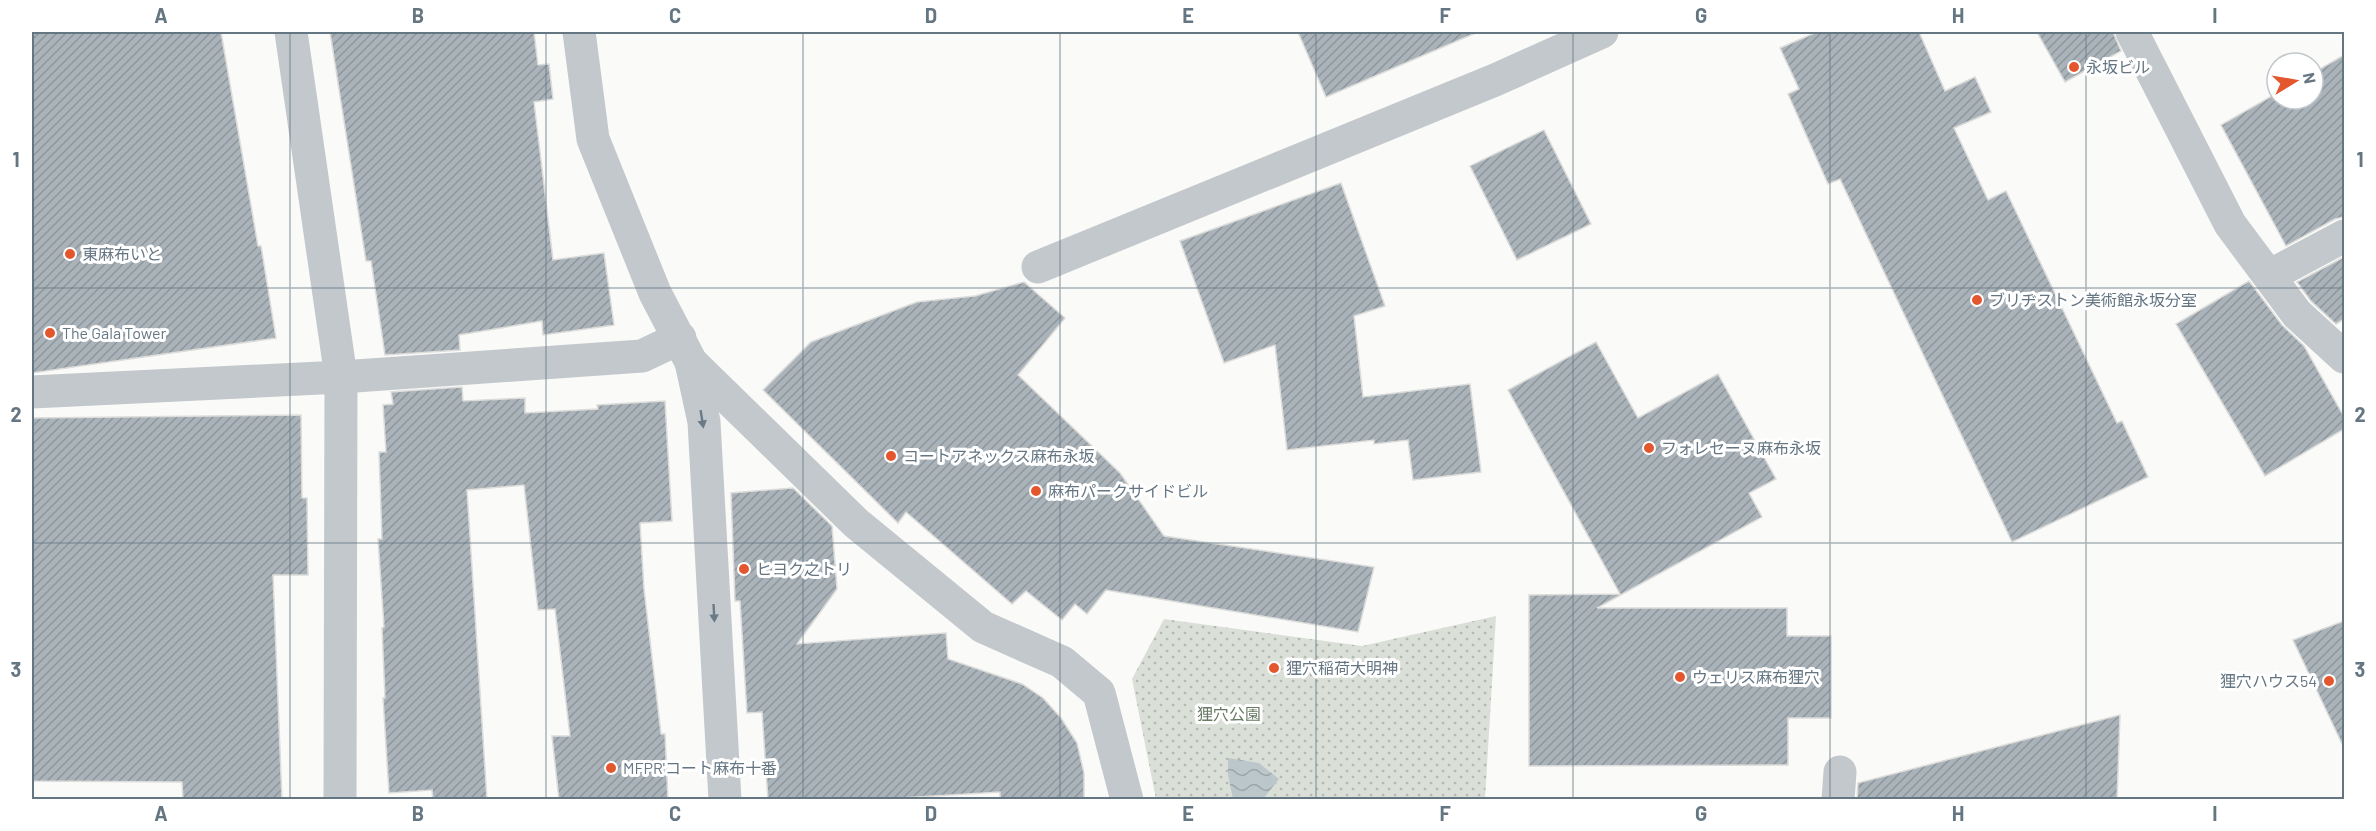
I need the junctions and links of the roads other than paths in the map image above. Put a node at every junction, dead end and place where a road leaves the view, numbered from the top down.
1 (291, 32) edge
2 (579, 32) edge
3 (1602, 32) edge
4 (2132, 32) edge
5 (2344, 236) edge
6 (1038, 267) dead end
7 (2270, 276) junction
8 (686, 350) junction
9 (2344, 357) edge
10 (341, 377) junction
11 (32, 392) edge
12 (340, 800) edge
13 (725, 800) edge
14 (1127, 800) edge

1 - 10 street
2 - 8 street
3 - 6 street
4 - 7 street
5 - 7 street
7 - 9 street
8 - 10 street
8 -> 13 street
8 - 14 street
10 - 11 street
10 - 12 street

